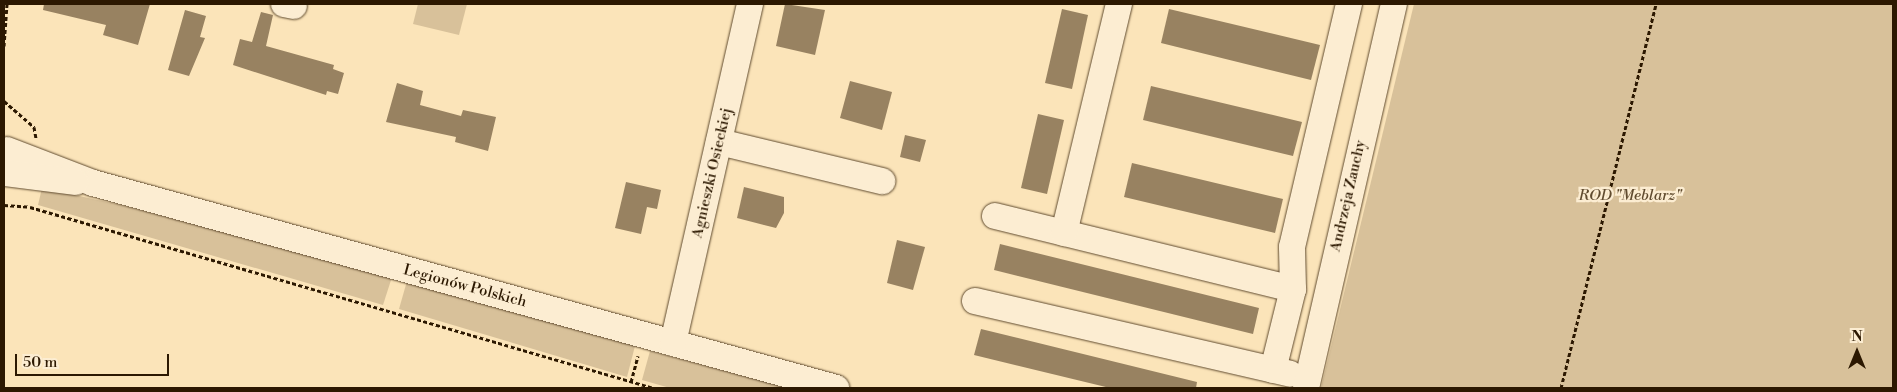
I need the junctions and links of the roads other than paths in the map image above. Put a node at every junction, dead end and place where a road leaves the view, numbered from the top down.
1 (750, 4) edge
2 (1119, 4) edge
3 (1349, 4) edge
4 (1394, 4) edge
5 (719, 142) junction
6 (5, 155) edge
7 (882, 181) dead end
8 (995, 216) dead end
9 (1064, 233) junction
10 (1293, 289) junction
11 (975, 301) dead end
12 (673, 343) junction
13 (1273, 370) junction
14 (1307, 383) edge
15 (836, 388) edge

1 - 5 street, Agnieszki Osieckiej
2 - 9 street
3 - 10 street
4 - 14 street, Andrzeja Zauchy
5 - 7 street
5 - 12 street, Agnieszki Osieckiej
6 - 12 street, Legionów Polskich
8 - 9 street
9 - 10 street
10 - 13 street
11 - 13 street
12 - 15 street, Legionów Polskich
13 - 14 street

